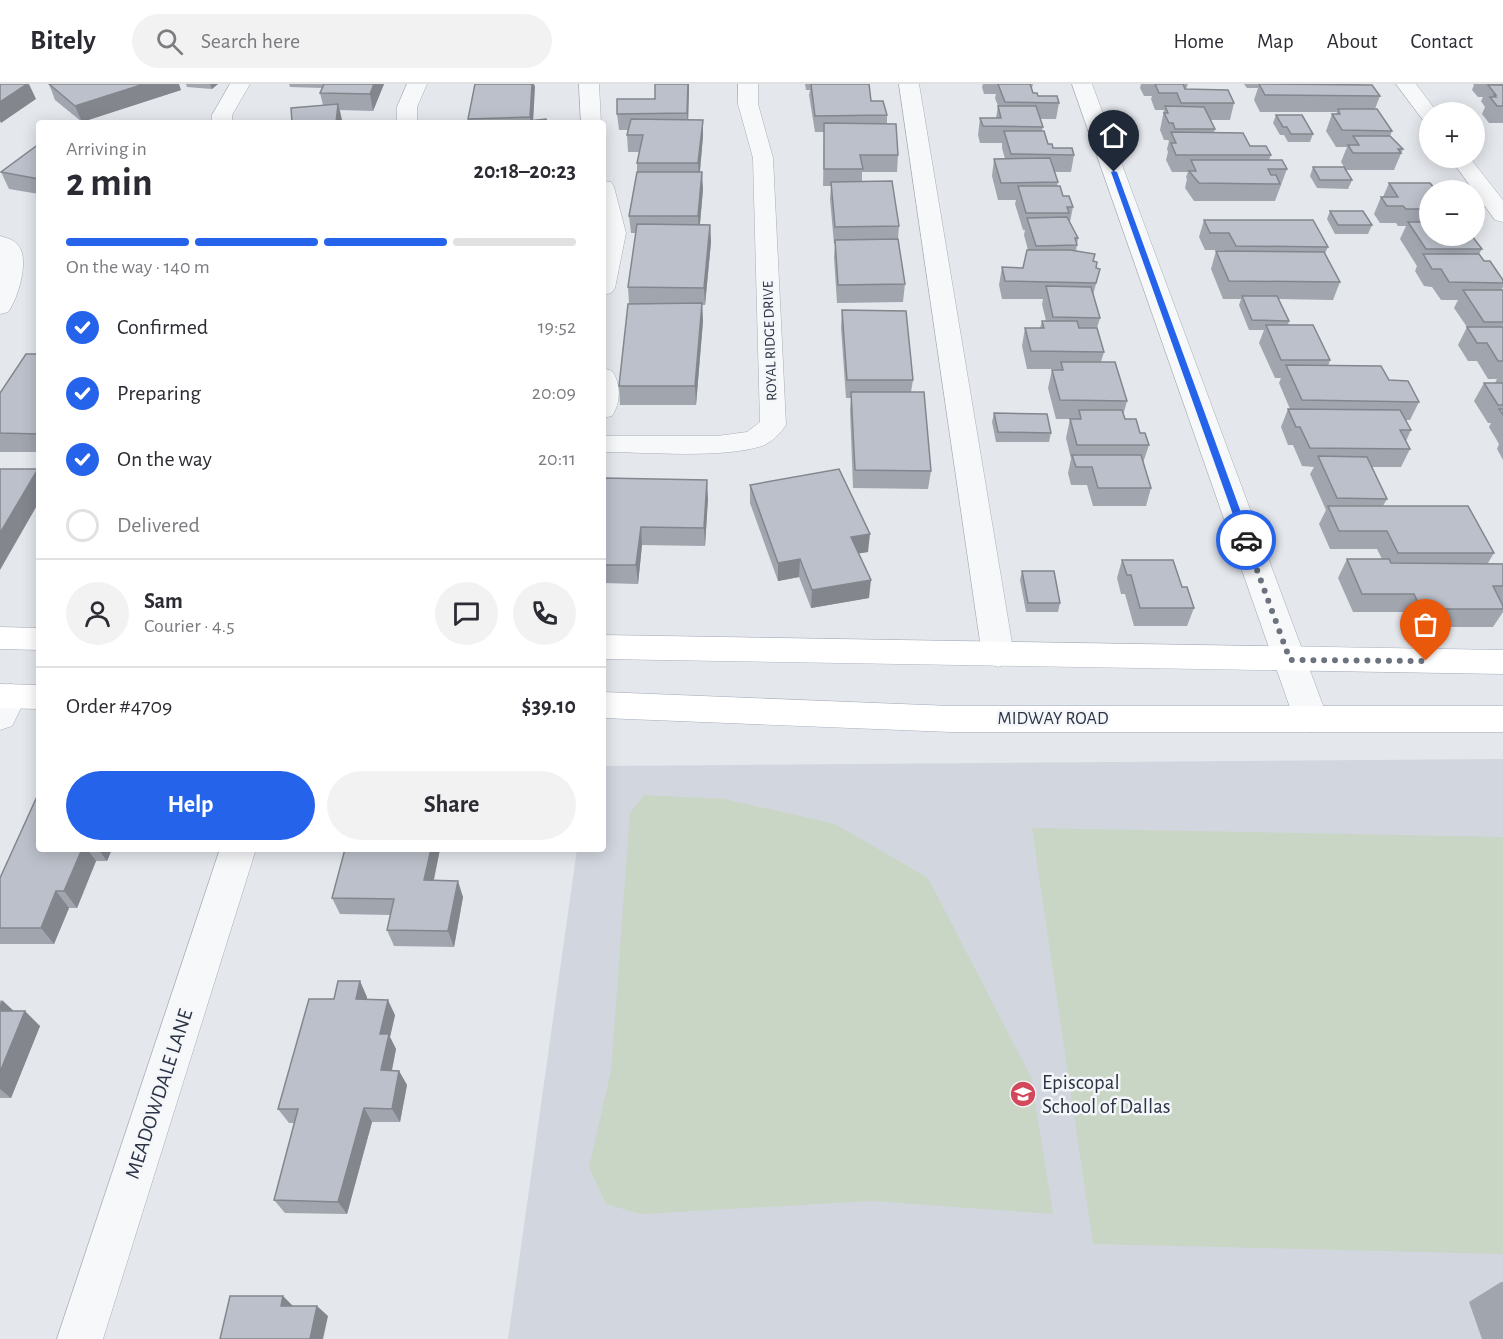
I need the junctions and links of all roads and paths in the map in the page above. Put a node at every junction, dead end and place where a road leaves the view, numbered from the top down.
1 (240, 84) edge
2 (417, 84) edge
3 (589, 84) edge
4 (748, 84) edge
5 (909, 84) edge
6 (1082, 84) edge
7 (1406, 84) edge
8 (1420, 102) edge
9 (222, 120) edge
10 (407, 120) edge
11 (591, 120) edge
12 (1468, 168) edge
13 (606, 198) edge
14 (1503, 215) edge
15 (0, 243) edge
16 (606, 274) edge
17 (0, 307) edge
18 (606, 444) edge
19 (0, 638) edge
20 (36, 639) edge
21 (606, 647) edge
22 (998, 655) junction
23 (1290, 660) junction
24 (1503, 662) edge
25 (606, 705) edge
26 (1311, 719) junction
27 (1503, 719) edge
28 (237, 852) edge
29 (80, 1339) edge

1 - 9 street
2 - 10 street
3 - 11 street
4 - 18 street, ROYAL RIDGE DRIVE
5 - 22 street
6 - 23 street
7 - 8 street
12 - 14 street
13 - 16 street
15 - 17 street
19 - 20 main road
21 - 22 main road
22 - 23 main road
23 - 24 main road
23 - 26 street
25 - 26 main road, MIDWAY ROAD
26 - 27 main road, MIDWAY ROAD
28 - 29 street, MEADOWDALE LANE

